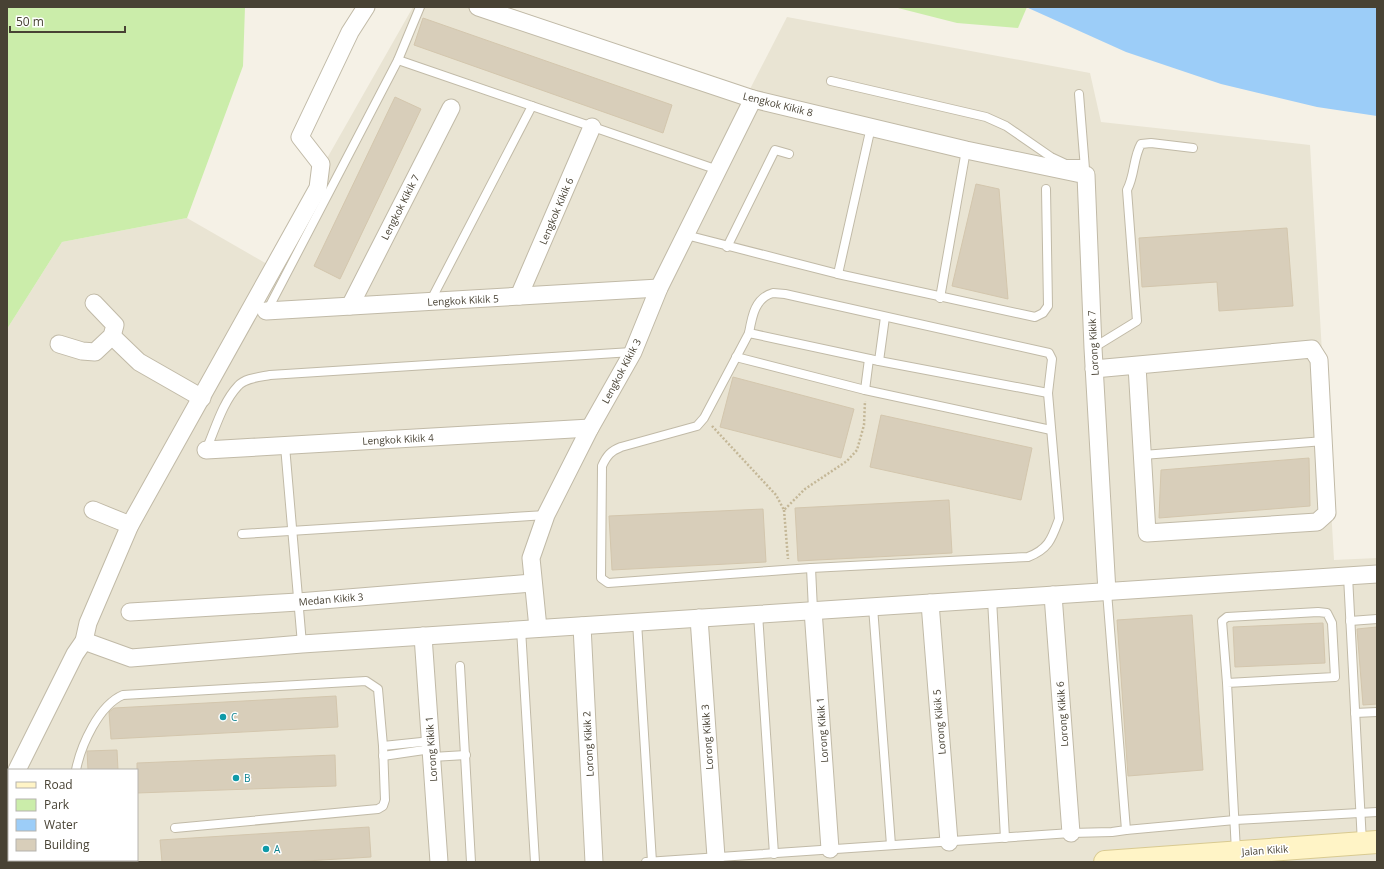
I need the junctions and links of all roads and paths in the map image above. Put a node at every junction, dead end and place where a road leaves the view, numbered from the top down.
1 (366, 7) edge
2 (420, 7) edge
3 (478, 7) edge
4 (398, 60) junction
5 (831, 81) dead end
6 (1079, 94) dead end
7 (753, 99) junction
8 (532, 106) junction
9 (451, 108) dead end
10 (592, 127) junction
11 (871, 127) junction
12 (1193, 148) dead end
13 (966, 150) junction
14 (789, 154) dead end
15 (718, 170) junction
16 (1085, 170) junction
17 (1046, 189) dead end
18 (686, 234) junction
19 (727, 247) junction
20 (838, 274) junction
21 (659, 288) junction
22 (519, 296) junction
23 (940, 298) junction
24 (430, 302) junction
25 (94, 303) dead end
26 (350, 306) junction
27 (266, 312) joint
28 (885, 316) junction
29 (749, 332) junction
30 (112, 336) junction
31 (59, 344) dead end
32 (1093, 348) junction
33 (633, 352) junction
34 (736, 357) junction
35 (870, 359) junction
36 (879, 361) junction
37 (1137, 366) junction
38 (1094, 369) junction
39 (865, 390) junction
40 (1048, 393) junction
41 (202, 398) junction
42 (704, 418) junction
43 (590, 428) junction
44 (1051, 430) junction
45 (1324, 441) junction
46 (285, 446) junction
47 (206, 450) joint
48 (1143, 455) junction
49 (92, 510) dead end
50 (784, 510) junction
51 (546, 515) junction
52 (130, 525) junction
53 (292, 532) junction
54 (242, 534) dead end
55 (811, 568) junction
56 (788, 569) junction
57 (1377, 574) edge
58 (1348, 576) junction
59 (532, 583) junction
60 (1107, 592) junction
61 (1053, 595) junction
62 (992, 599) junction
63 (298, 602) junction
64 (930, 603) junction
65 (873, 607) junction
66 (813, 610) junction
67 (130, 612) dead end
68 (758, 614) junction
69 (699, 618) junction
70 (1377, 619) edge
71 (1350, 621) junction
72 (637, 622) junction
73 (582, 626) junction
74 (530, 629) junction
75 (423, 636) junction
76 (84, 641) junction
77 (302, 644) junction
78 (460, 666) dead end
79 (1227, 683) junction
80 (1377, 712) edge
81 (1355, 714) junction
82 (383, 746) junction
83 (431, 749) junction
84 (466, 755) junction
85 (383, 756) junction
86 (18, 769) edge
87 (76, 769) edge
88 (1377, 812) edge
89 (1360, 814) junction
90 (1235, 820) junction
91 (175, 828) dead end
92 (1126, 830) junction
93 (1071, 833) junction
94 (1005, 838) junction
95 (949, 842) junction
96 (1369, 843) edge
97 (891, 845) junction
98 (830, 849) junction
99 (1236, 852) junction
100 (774, 854) junction
101 (716, 857) junction
102 (1200, 859) edge
103 (439, 862) edge
104 (471, 862) edge
105 (535, 862) edge
106 (594, 862) edge
107 (646, 862) edge
108 (652, 862) edge
109 (1105, 862) edge

1 - 41 street
2 - 4 lane
3 - 7 street, Lengkok Kikik 8
4 - 8 lane
4 - 27 lane
5 - 16 lane
6 - 16 lane, Lorong Kikik 7
7 - 11 street, Lengkok Kikik 8
7 - 15 street, Lengkok Kikik 3
8 - 10 lane
8 - 24 lane
9 - 26 street, Lengkok Kikik 7
10 - 15 lane
10 - 22 street, Lengkok Kikik 6
11 - 13 street, Lengkok Kikik 8
11 - 20 lane
12 - 32 lane
13 - 16 street, Lengkok Kikik 8
13 - 23 lane
14 - 19 lane
15 - 18 street, Lengkok Kikik 3
16 - 32 street, Lorong Kikik 7
17 - 23 lane
18 - 19 lane
18 - 21 street, Lengkok Kikik 3
19 - 20 lane
20 - 23 lane
21 - 22 street, Lengkok Kikik 5
21 - 33 street, Lengkok Kikik 3
22 - 24 street, Lengkok Kikik 5
24 - 26 street, Lengkok Kikik 5
25 - 30 street
26 - 27 street, Lengkok Kikik 5
28 - 29 lane
28 - 36 lane
28 - 40 lane
29 - 34 lane
29 - 35 lane
30 - 31 street
30 - 41 street
32 - 38 street, Lorong Kikik 7
33 - 43 street, Lengkok Kikik 3
33 - 47 lane
34 - 39 lane
34 - 42 lane
35 - 36 lane
35 - 39 lane
36 - 40 lane
37 - 38 street
37 - 45 street
37 - 48 street
38 - 60 street, Lorong Kikik 7
39 - 44 lane
39 - 50 path
40 - 44 lane
41 - 52 street
42 - 50 path
42 - 56 lane
43 - 46 street, Lengkok Kikik 4
43 - 51 street, Lengkok Kikik 3
44 - 55 lane
45 - 48 lane
45 - 48 street
46 - 47 street, Lengkok Kikik 4
46 - 53 lane
49 - 52 street
50 - 56 path
51 - 53 lane
51 - 59 street, Lengkok Kikik 3
52 - 76 street
53 - 54 lane
53 - 63 lane
55 - 56 lane
55 - 66 lane
57 - 58 street
58 - 60 street
58 - 71 lane
59 - 63 street, Medan Kikik 3
59 - 74 street, Lengkok Kikik 3
60 - 61 street
60 - 92 lane
61 - 62 street
61 - 93 street, Lorong Kikik 6
62 - 64 street
62 - 94 lane
63 - 67 street, Medan Kikik 3
63 - 77 lane
64 - 65 street
64 - 95 street, Lorong Kikik 5
65 - 66 street
65 - 97 lane
66 - 68 street
66 - 98 street, Lorong Kikik 1
68 - 69 street
68 - 100 lane
69 - 72 street
69 - 101 street, Lorong Kikik 3
70 - 71 lane
71 - 81 lane
72 - 73 street
72 - 108 lane
73 - 74 street
73 - 106 street, Lorong Kikik 2
74 - 75 street
74 - 105 lane
75 - 77 street
75 - 83 street, Lorong Kikik 1
76 - 77 street
76 - 86 street
78 - 84 lane
79 - 79 lane
79 - 90 lane
80 - 81 lane
81 - 89 lane
82 - 83 lane
82 - 85 lane
82 - 87 lane
83 - 84 lane
83 - 85 lane
83 - 103 street, Lorong Kikik 1
84 - 104 lane
85 - 91 lane
88 - 89 lane
89 - 90 lane
89 - 96 lane
90 - 92 lane
90 - 99 lane
92 - 93 lane
93 - 94 lane
94 - 95 lane
95 - 97 lane
96 - 99 street, Jalan Kikik
97 - 98 lane
98 - 100 lane
99 - 102 street, Jalan Kikik
100 - 101 lane
101 - 108 lane
102 - 109 street, Jalan Kikik
107 - 108 lane

